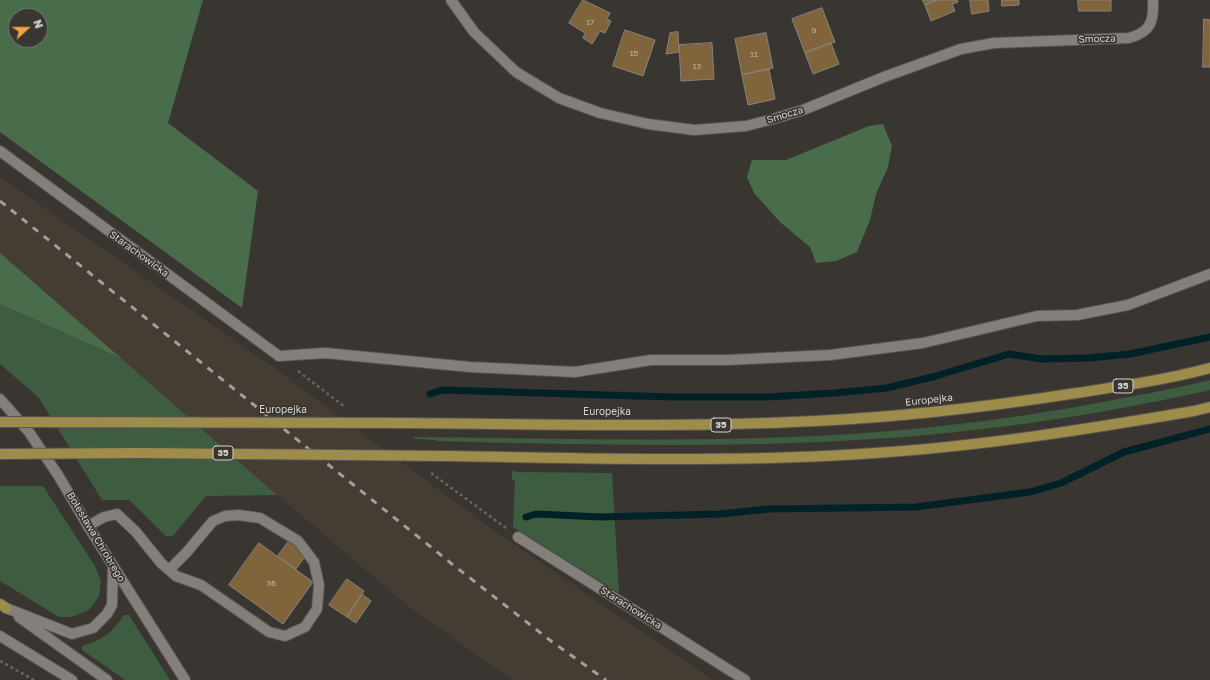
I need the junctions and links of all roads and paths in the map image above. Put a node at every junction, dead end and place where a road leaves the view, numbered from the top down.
1 (451, 0) edge
2 (1153, 0) edge
3 (0, 151) edge
4 (1210, 274) edge
5 (1210, 368) edge
6 (0, 399) edge
7 (1210, 407) edge
8 (0, 422) edge
9 (0, 454) edge
10 (88, 526) junction
11 (518, 537) dead end
12 (113, 566) junction
13 (169, 570) junction
14 (3, 606) edge
15 (0, 636) edge
16 (0, 661) edge
17 (34, 680) edge
18 (72, 680) edge
19 (107, 680) edge
20 (185, 680) edge
21 (745, 680) edge

1 - 2 street, Smocza
3 - 4 street, Starachowicka
5 - 8 main road, Europejka / 35, bridge
6 - 10 street, Bolesława Chrobrego
7 - 9 main road, 35, bridge
10 - 12 street, Bolesława Chrobrego
10 - 13 street
11 - 21 street, Starachowicka
12 - 14 street
12 - 20 street, Bolesława Chrobrego
13 - 13 street
14 - 19 street
15 - 18 street
16 - 17 path

